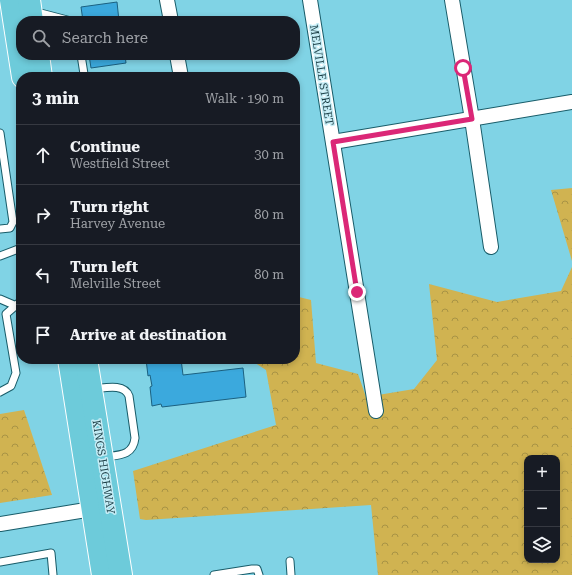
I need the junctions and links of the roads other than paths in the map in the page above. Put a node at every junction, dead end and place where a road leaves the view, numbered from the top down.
1 (11, 0) edge
2 (167, 0) edge
3 (310, 0) edge
4 (452, 0) edge
5 (31, 11) edge
6 (51, 16) edge
7 (170, 16) edge
8 (16, 32) edge
9 (20, 60) edge
10 (39, 60) edge
11 (81, 60) edge
12 (178, 60) edge
13 (22, 72) edge
14 (40, 72) edge
15 (84, 72) edge
16 (179, 72) edge
17 (572, 102) edge
18 (472, 119) junction
19 (0, 133) edge
20 (333, 142) junction
21 (0, 229) edge
22 (491, 247) dead end
23 (16, 250) edge
24 (0, 256) edge
25 (0, 299) edge
26 (16, 303) edge
27 (16, 306) edge
28 (70, 364) edge
29 (87, 364) edge
30 (91, 389) junction
31 (0, 392) edge
32 (376, 411) dead end
33 (102, 457) junction
34 (92, 509) junction
35 (0, 524) edge
36 (0, 562) edge
37 (290, 562) dead end
38 (53, 575) edge
39 (117, 575) edge
40 (214, 575) edge
41 (259, 575) edge
42 (291, 575) edge

1 - 8 main road
2 - 7 street
3 - 20 street, MELVILLE STREET
4 - 18 street
5 - 6 lane
9 - 13 main road
10 - 14 main road
11 - 15 lane
12 - 16 street
17 - 18 street
18 - 20 street
18 - 22 street
19 - 21 lane
20 - 32 street, MELVILLE STREET
23 - 24 lane
25 - 26 lane
27 - 31 lane
28 - 34 main road, KINGS HIGHWAY
29 - 30 main road, KINGS HIGHWAY
30 - 33 main road, KINGS HIGHWAY
30 - 33 lane
33 - 39 main road, KINGS HIGHWAY
34 - 35 street
34 - 39 main road, KINGS HIGHWAY
36 - 38 lane
37 - 42 lane
40 - 41 lane

